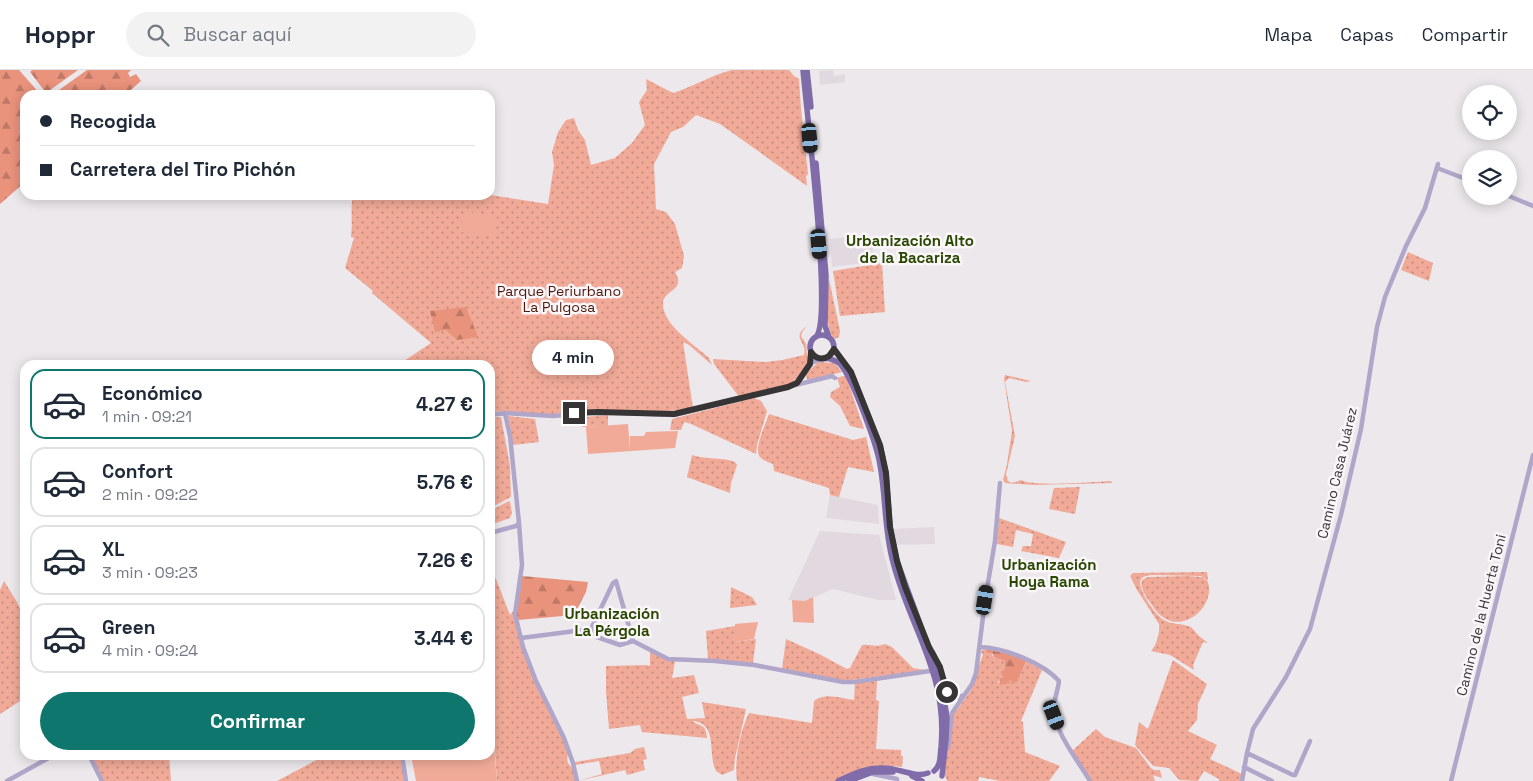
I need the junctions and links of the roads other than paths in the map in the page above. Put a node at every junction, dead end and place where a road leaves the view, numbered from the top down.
1 (803, 70) edge
2 (807, 70) edge
3 (1462, 177) edge
4 (1517, 199) edge
5 (1533, 206) edge
6 (816, 337) junction
7 (829, 338) junction
8 (834, 349) junction
9 (811, 352) junction
10 (824, 359) junction
11 (810, 364) junction
12 (835, 378) dead end
13 (805, 380) junction
14 (791, 386) junction
15 (505, 413) junction
16 (495, 414) edge
17 (1533, 455) edge
18 (1000, 484) dead end
19 (519, 523) junction
20 (495, 532) edge
21 (591, 628) junction
22 (521, 638) junction
23 (633, 641) junction
24 (929, 647) junction
25 (980, 647) junction
26 (930, 671) dead end
27 (968, 690) junction
28 (1310, 741) dead end
29 (1247, 752) junction
30 (45, 760) edge
31 (92, 760) edge
32 (403, 760) edge
33 (944, 761) junction
34 (1244, 768) junction
35 (931, 772) junction
36 (873, 774) dead end
37 (0, 779) edge
38 (920, 779) edge
39 (942, 779) edge
40 (6, 781) edge
41 (102, 781) edge
42 (406, 781) edge
43 (577, 781) edge
44 (838, 781) edge
45 (849, 781) edge
46 (897, 781) edge
47 (1090, 781) edge
48 (1242, 781) edge
49 (1272, 781) edge
50 (1451, 781) edge

1 - 6 main road
2 - 7 main road
3 - 29 street, Camino Casa Juárez
4 - 5 street
6 - 7 main road
6 - 9 main road
7 - 8 main road
8 - 10 main road
8 - 24 main road
9 - 10 main road
9 - 11 street
10 - 11 street
10 - 35 main road
11 - 13 street
12 - 13 street
13 - 14 street
13 - 14 street
14 - 15 street
15 - 16 street
15 - 19 street
17 - 50 street, Camino de la Huerta Toni
18 - 25 street
19 - 20 street
19 - 22 street
21 - 22 street
21 - 23 street
21 - 23 street
22 - 43 street
23 - 26 street
24 - 27 street
24 - 33 main road
25 - 27 street
25 - 47 street
27 - 33 street
28 - 29 street
29 - 34 street, Camino Casa Juárez
30 - 40 street
31 - 41 street
32 - 42 street
33 - 39 main road
34 - 48 street, Camino Casa Juárez
34 - 49 street
35 - 38 main road
35 - 38 main road
35 - 39 main road
36 - 46 street
37 - 40 street
38 - 44 main road
38 - 45 main road

